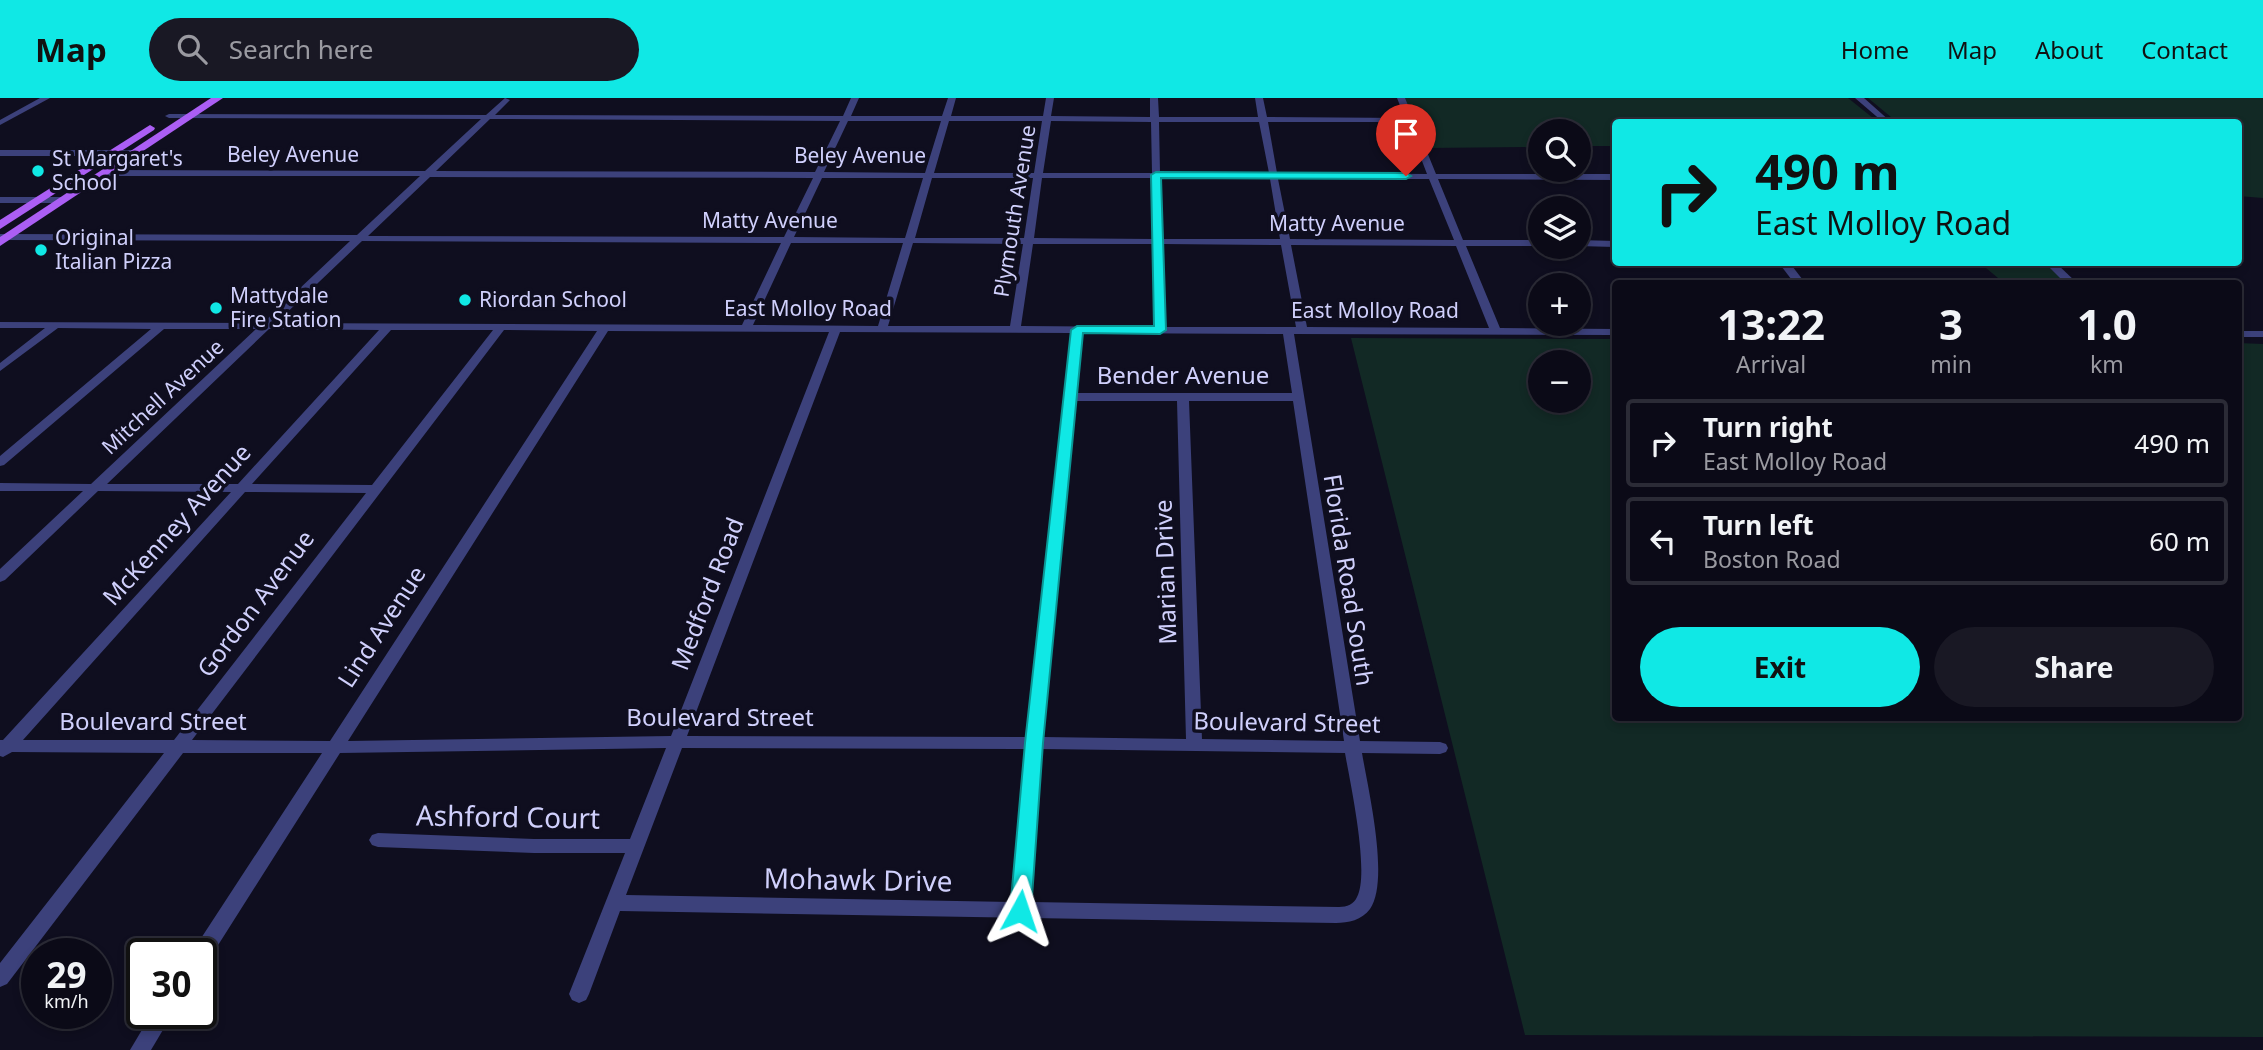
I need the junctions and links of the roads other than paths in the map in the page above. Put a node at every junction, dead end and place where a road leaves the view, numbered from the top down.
1 (46, 98) edge
2 (197, 98) edge
3 (218, 98) edge
4 (855, 98) edge
5 (952, 98) edge
6 (1050, 98) edge
7 (1154, 98) edge
8 (1259, 98) edge
9 (1401, 98) edge
10 (1859, 98) edge
11 (506, 100) dead end
12 (169, 116) junction
13 (190, 116) junction
14 (486, 117) junction
15 (846, 117) junction
16 (946, 118) junction
17 (1047, 118) junction
18 (1155, 119) junction
19 (1884, 119) edge
20 (1263, 120) junction
21 (1410, 120) junction
22 (0, 123) edge
23 (0, 152) edge
24 (111, 153) junction
25 (134, 153) junction
26 (104, 173) junction
27 (428, 173) junction
28 (819, 174) junction
29 (929, 174) junction
30 (1039, 174) junction
31 (1156, 175) junction
32 (1274, 176) junction
33 (1433, 176) junction
34 (1612, 177) edge
35 (0, 200) edge
36 (39, 200) junction
37 (63, 200) junction
38 (0, 225) edge
39 (2, 239) edge
40 (359, 239) junction
41 (788, 241) junction
42 (908, 242) junction
43 (1029, 242) junction
44 (1158, 242) junction
45 (1287, 243) junction
46 (1461, 243) junction
47 (1528, 243) edge
48 (1591, 243) edge
49 (1612, 244) edge
50 (1786, 266) edge
51 (2053, 266) edge
52 (1798, 280) edge
53 (2069, 280) edge
54 (0, 325) edge
55 (56, 326) junction
56 (161, 326) junction
57 (266, 326) junction
58 (387, 327) junction
59 (501, 327) junction
60 (606, 327) junction
61 (746, 328) junction
62 (836, 329) junction
63 (881, 329) junction
64 (1015, 329) junction
65 (1295, 329) junction
66 (1077, 330) junction
67 (1160, 330) junction
68 (1496, 332) junction
69 (1612, 332) edge
70 (2242, 334) edge
71 (2263, 334) edge
72 (0, 368) edge
73 (1070, 397) junction
74 (1182, 397) junction
75 (1297, 397) junction
76 (0, 462) edge
77 (0, 487) edge
78 (95, 487) junction
79 (240, 488) junction
80 (374, 489) junction
81 (0, 578) edge
82 (676, 742) junction
83 (1034, 743) junction
84 (177, 746) junction
85 (1194, 746) junction
86 (337, 747) junction
87 (1352, 748) junction
88 (1440, 748) dead end
89 (2, 749) edge
90 (378, 840) dead end
91 (637, 846) junction
92 (1370, 878) joint
93 (615, 903) junction
94 (1020, 911) junction
95 (212, 938) edge
96 (0, 978) edge
97 (579, 994) dead end
98 (153, 1029) edge
99 (139, 1050) edge

1 - 22 street
2 - 12 main road
3 - 13 main road
4 - 15 street
5 - 16 street
6 - 17 street, Plymouth Avenue
7 - 18 street
8 - 20 street, Florida Road South
9 - 21 street
10 - 19 street
11 - 14 street, Mitchell Avenue
12 - 13 street
12 - 24 main road
13 - 14 street
13 - 25 main road
14 - 15 street
14 - 27 street, Mitchell Avenue
15 - 16 street
15 - 28 street
16 - 17 street
16 - 29 street
17 - 18 street
17 - 30 street, Plymouth Avenue
18 - 20 street
18 - 31 street
20 - 21 street
20 - 32 street, Florida Road South
21 - 33 street
23 - 24 street
24 - 25 street
24 - 36 main road
25 - 26 main road
26 - 27 street, Beley Avenue
26 - 37 main road
27 - 28 street, Beley Avenue
27 - 40 street, Mitchell Avenue
28 - 29 street, Beley Avenue
28 - 41 street
29 - 30 street, Beley Avenue
29 - 42 street
30 - 31 street, Beley Avenue
30 - 43 street, Plymouth Avenue
31 - 32 street, Beley Avenue
31 - 44 street
32 - 33 street, Beley Avenue
32 - 45 street, Florida Road South
33 - 34 street, Beley Avenue
33 - 46 street
35 - 36 street
36 - 37 street
36 - 38 main road
37 - 39 main road
39 - 40 street, Matty Avenue
40 - 41 street, Matty Avenue
40 - 57 street, Mitchell Avenue
41 - 42 street, Matty Avenue
41 - 61 street
42 - 43 street, Matty Avenue
42 - 63 street
43 - 44 street, Matty Avenue
43 - 64 street, Plymouth Avenue
44 - 45 street, Matty Avenue
44 - 67 street
45 - 46 street, Matty Avenue
45 - 65 street, Florida Road South
46 - 47 street, Matty Avenue
46 - 68 street
48 - 49 street
50 - 52 street
51 - 53 street
54 - 55 street, East Molloy Road
55 - 56 street, East Molloy Road
55 - 72 street
56 - 57 street, East Molloy Road
56 - 76 street
57 - 58 street, East Molloy Road
57 - 78 street, Mitchell Avenue
58 - 59 street, East Molloy Road
58 - 79 street, McKenney Avenue
59 - 60 street, East Molloy Road
59 - 80 street, Gordon Avenue
60 - 61 street, East Molloy Road
60 - 86 street, Lind Avenue
61 - 62 street, East Molloy Road
62 - 63 street, East Molloy Road
62 - 82 street, Medford Road
63 - 64 street, East Molloy Road
64 - 66 street, East Molloy Road
65 - 67 street, East Molloy Road
65 - 68 street, East Molloy Road
65 - 75 street, Florida Road South
66 - 67 street, East Molloy Road
66 - 73 street
68 - 69 street, East Molloy Road
70 - 71 street
73 - 74 street, Bender Avenue
73 - 83 street
74 - 75 street, Bender Avenue
74 - 85 street, Marian Drive
75 - 87 street, Florida Road South
77 - 78 street
78 - 79 street
78 - 81 street, Mitchell Avenue
79 - 80 street
79 - 89 street, McKenney Avenue
80 - 84 street, Gordon Avenue
82 - 83 street, Boulevard Street
82 - 86 street, Boulevard Street
82 - 91 street, Medford Road
83 - 85 street, Boulevard Street
83 - 94 street
84 - 86 street, Boulevard Street
84 - 89 street, Boulevard Street
84 - 96 street, Gordon Avenue
85 - 87 street, Boulevard Street
86 - 95 street, Lind Avenue
87 - 88 street, Boulevard Street
87 - 92 street, Florida Road South
90 - 91 street, Ashford Court
91 - 93 street, Medford Road
92 - 94 street, Mohawk Drive
93 - 94 street, Mohawk Drive
93 - 97 street, Medford Road
98 - 99 street

